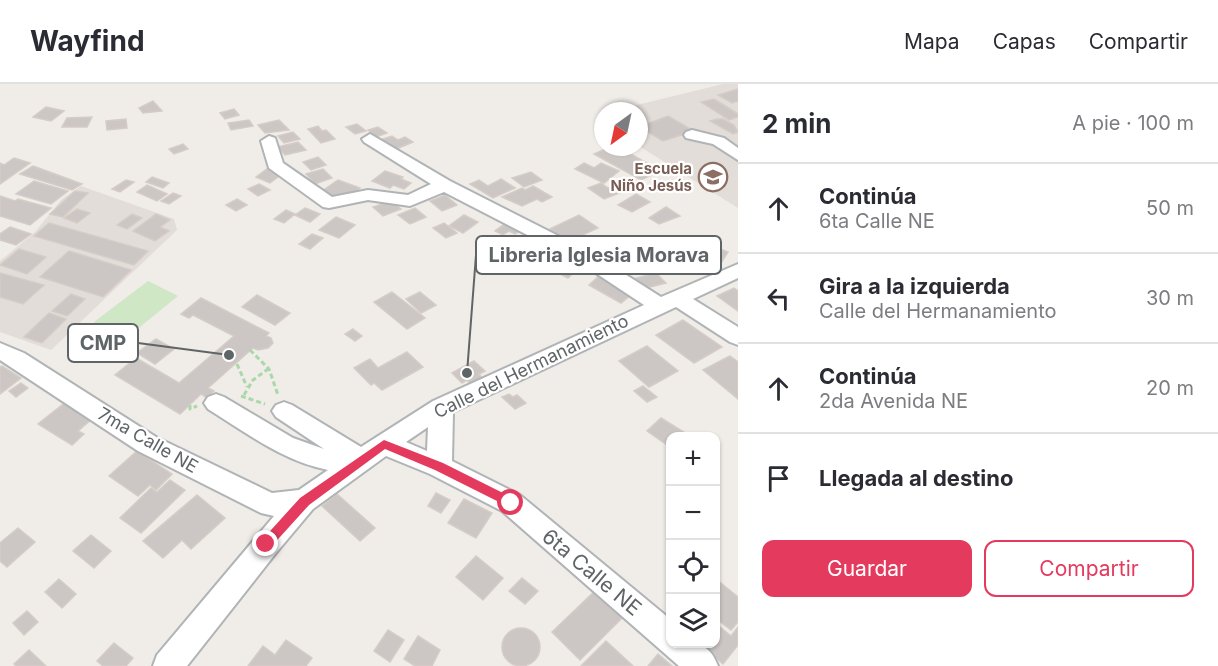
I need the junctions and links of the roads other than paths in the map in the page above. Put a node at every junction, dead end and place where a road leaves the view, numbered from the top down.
1 (692, 135) dead end
2 (370, 139) dead end
3 (269, 141) dead end
4 (738, 156) edge
5 (444, 185) junction
6 (738, 270) edge
7 (668, 302) junction
8 (738, 337) edge
9 (0, 351) edge
10 (216, 403) dead end
11 (441, 407) junction
12 (284, 411) road end
13 (384, 444) junction
14 (352, 454) junction
15 (439, 467) junction
16 (304, 501) junction
17 (270, 505) junction
18 (266, 544) junction
19 (666, 635) edge
20 (681, 648) edge
21 (168, 666) edge
22 (703, 666) edge

1 - 4 street
2 - 5 street
3 - 5 street
5 - 7 street
6 - 7 street, Calle del Hermanamiento
7 - 8 street
7 - 11 street, Calle del Hermanamiento
9 - 17 street, 7ma Calle NE
10 - 14 street
11 - 13 street, Calle del Hermanamiento
11 - 15 street
12 - 14 street
13 - 14 street, Calle del Hermanamiento
13 - 15 street, 6ta Calle NE
14 - 16 street, Calle del Hermanamiento
15 - 19 street, 6ta Calle NE
16 - 17 street
16 - 18 street, Calle del Hermanamiento
17 - 18 street
18 - 21 street, Calle del Hermanamiento
20 - 22 street

